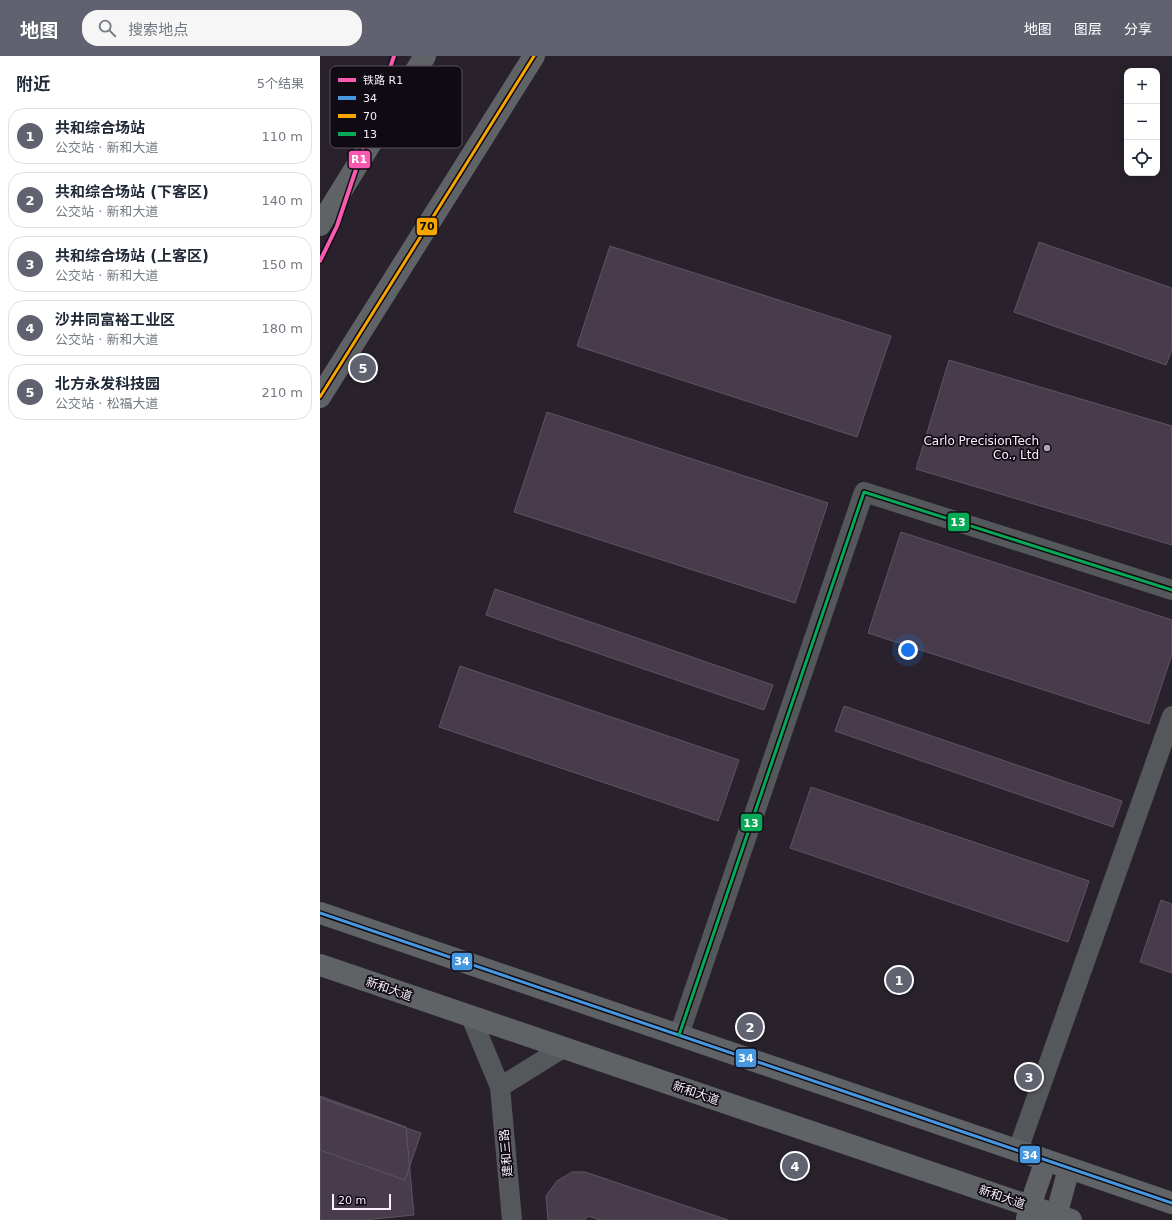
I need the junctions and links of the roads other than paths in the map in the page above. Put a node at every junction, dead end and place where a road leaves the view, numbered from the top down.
1 (425, 56) edge
2 (534, 56) edge
3 (419, 66) edge
4 (368, 148) edge
5 (320, 225) edge
6 (320, 397) edge
7 (1172, 590) edge
8 (1172, 716) edge
9 (320, 913) edge
10 (320, 965) edge
11 (471, 1017) junction
12 (679, 1035) junction
13 (563, 1048) junction
14 (500, 1086) junction
15 (1018, 1150) junction
16 (1046, 1160) junction
17 (1069, 1168) junction
18 (1172, 1203) edge
19 (1028, 1213) edge
20 (1061, 1218) edge
21 (512, 1220) edge

1 - 3 main road
2 - 6 main road
4 - 5 main road
7 - 12 street
8 - 15 street
9 - 12 main road
10 - 11 main road, 新和大道
11 - 13 main road, 新和大道
11 - 14 street, 建和三路
12 - 15 main road
13 - 14 street
13 - 19 main road, 新和大道
14 - 21 street, 建和三路
15 - 16 main road
16 - 17 main road
16 - 19 main road
17 - 18 main road
17 - 20 main road
19 - 20 main road, 新和大道

